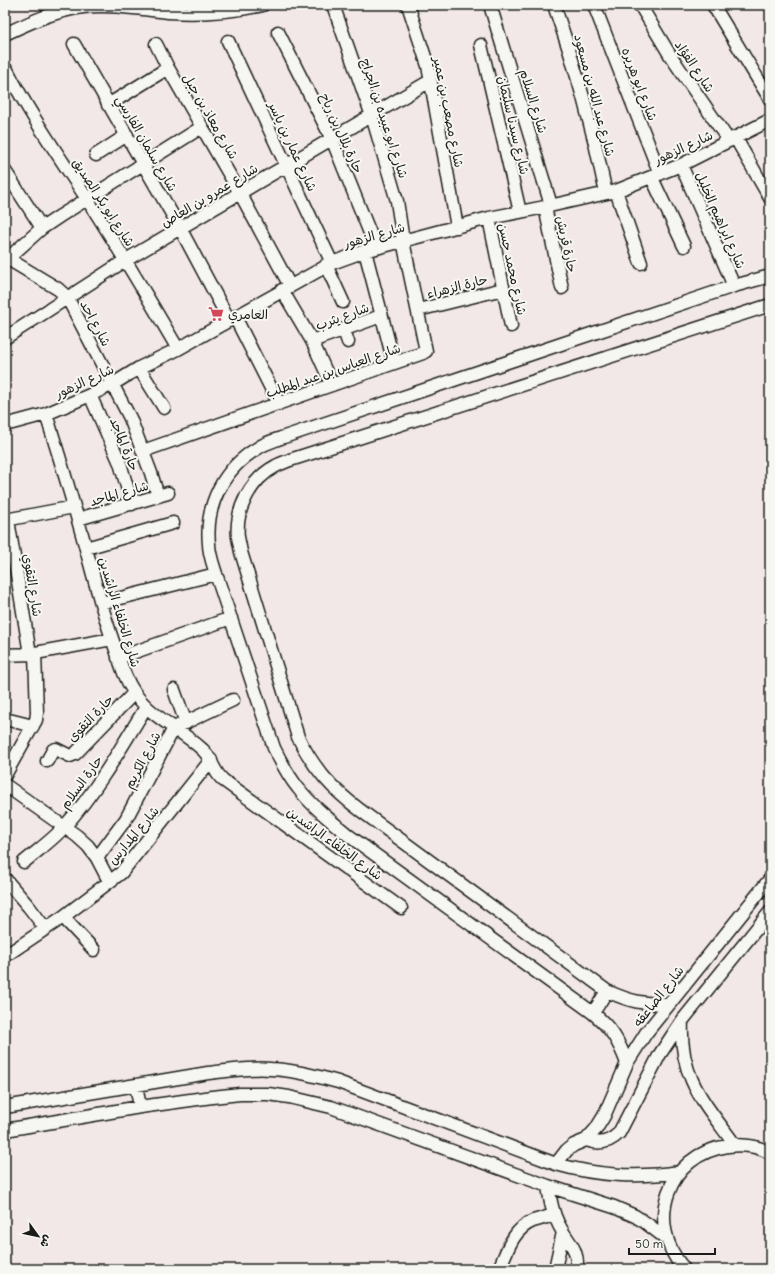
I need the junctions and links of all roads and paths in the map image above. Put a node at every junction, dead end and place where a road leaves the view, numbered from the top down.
1 (262, 5) edge
2 (333, 5) edge
3 (408, 5) edge
4 (490, 5) edge
5 (554, 5) edge
6 (594, 5) edge
7 (640, 5) edge
8 (713, 5) edge
9 (278, 32) dead end
10 (5, 34) edge
11 (228, 41) dead end
12 (74, 44) dead end
13 (156, 44) dead end
14 (481, 45) dead end
15 (168, 68) junction
16 (7, 70) dead end
17 (430, 81) junction
18 (770, 99) edge
19 (108, 105) junction
20 (372, 116) junction
21 (770, 120) edge
22 (202, 127) junction
23 (127, 135) junction
24 (332, 139) junction
25 (732, 139) junction
26 (96, 155) dead end
27 (143, 163) junction
28 (287, 165) junction
29 (681, 165) junction
30 (5, 171) edge
31 (656, 176) junction
32 (611, 192) junction
33 (240, 193) junction
34 (770, 198) edge
35 (86, 199) junction
36 (548, 206) junction
37 (520, 212) junction
38 (489, 218) junction
39 (457, 227) junction
40 (42, 228) junction
41 (180, 228) junction
42 (403, 241) junction
43 (684, 246) dead end
44 (370, 249) junction
45 (6, 259) edge
46 (126, 260) junction
47 (641, 263) dead end
48 (329, 264) junction
49 (770, 276) edge
50 (734, 286) junction
51 (286, 288) junction
52 (562, 288) dead end
53 (503, 289) junction
54 (67, 297) junction
55 (343, 302) dead end
56 (770, 305) edge
57 (418, 310) junction
58 (381, 316) junction
59 (232, 318) junction
60 (511, 326) dead end
61 (344, 330) junction
62 (5, 338) edge
63 (312, 341) junction
64 (348, 342) dead end
65 (178, 348) junction
66 (394, 363) junction
67 (140, 368) junction
68 (113, 384) junction
69 (332, 385) junction
70 (90, 395) junction
71 (279, 404) junction
72 (164, 408) dead end
73 (46, 414) junction
74 (5, 425) edge
75 (143, 451) junction
76 (163, 494) joint
77 (132, 504) junction
78 (74, 507) junction
79 (78, 519) junction
80 (6, 520) edge
81 (173, 523) dead end
82 (86, 548) junction
83 (216, 574) junction
84 (101, 603) junction
85 (230, 618) junction
86 (112, 639) junction
87 (33, 653) junction
88 (5, 655) edge
89 (118, 658) junction
90 (174, 690) dead end
91 (134, 692) junction
92 (233, 700) dead end
93 (146, 707) junction
94 (5, 719) edge
95 (186, 723) junction
96 (33, 726) junction
97 (174, 728) junction
98 (211, 760) junction
99 (47, 761) dead end
100 (5, 776) edge
101 (5, 786) edge
102 (64, 827) junction
103 (97, 858) junction
104 (24, 862) dead end
105 (5, 879) edge
106 (770, 879) edge
107 (109, 881) junction
108 (401, 908) dead end
109 (770, 912) edge
110 (63, 917) junction
111 (44, 928) junction
112 (94, 950) dead end
113 (5, 956) edge
114 (607, 991) junction
115 (669, 1004) junction
116 (592, 1013) junction
117 (682, 1021) junction
118 (627, 1063) junction
119 (136, 1085) junction
120 (5, 1107) edge
121 (140, 1107) junction
122 (5, 1130) edge
123 (586, 1140) junction
124 (735, 1145) junction
125 (770, 1153) edge
126 (556, 1164) junction
127 (680, 1172) junction
128 (548, 1186) junction
129 (554, 1215) junction
130 (563, 1232) junction
131 (666, 1239) junction
132 (678, 1266) edge
133 (499, 1269) edge
134 (555, 1269) edge
135 (577, 1269) edge

1 - 10 street
2 - 20 street, شارع ابو عبيده بن الجراح
3 - 17 street, شارع مصعب بن عمير
4 - 36 street, شارع السلام
5 - 32 street, شارع عبد الله بن مسعود
6 - 31 street, شارع ابو هريره
7 - 25 street, شارع الفؤاد
8 - 18 street
9 - 24 street, حارة بلال بن رباح
11 - 28 street, شارع عمار بن ياسر
12 - 19 street, شارع سلمان الفارسي
13 - 15 street, شارع معاذ بن جبل
14 - 37 street, شارع سيدنا سليمان
15 - 19 street
15 - 22 street, شارع معاذ بن جبل
16 - 35 street, شارع ابو بكر الصديق
17 - 20 street, شارع عمرو بن العاص
17 - 39 street, شارع مصعب بن عمير
19 - 23 street, شارع سلمان الفارسي
20 - 24 street, شارع عمرو بن العاص
20 - 42 street, شارع ابو عبيده بن الجراح
21 - 25 street, شارع الزهور
22 - 27 street
22 - 33 street, شارع معاذ بن جبل
23 - 26 street
23 - 27 street, شارع سلمان الفارسي
24 - 28 street, شارع عمرو بن العاص
24 - 44 street, حارة بلال بن رباح
25 - 29 street, شارع الزهور
25 - 34 street, شارع الفؤاد
27 - 35 street
27 - 41 street, شارع سلمان الفارسي
28 - 33 street, شارع عمرو بن العاص
28 - 48 street, شارع عمار بن ياسر
29 - 31 street, شارع الزهور
29 - 50 street, شارع ابراهيم الخليل
30 - 40 street
31 - 32 street, شارع الزهور
31 - 43 street, شارع ابو هريره
32 - 36 street, شارع الزهور
32 - 47 street, شارع عبد الله بن مسعود
33 - 41 street, شارع عمرو بن العاص
33 - 51 street, شارع معاذ بن جبل
35 - 40 street
35 - 46 street, شارع ابو بكر الصديق
36 - 37 street, شارع الزهور
36 - 52 street, حارة قريش
37 - 38 street, شارع الزهور
38 - 39 street, شارع الزهور
38 - 53 street, شارع محمد حسن
39 - 42 street, شارع الزهور
40 - 45 street
41 - 46 street, شارع عمرو بن العاص
41 - 59 street, شارع سلمان الفارسي
42 - 44 street, شارع الزهور
42 - 57 street, شارع العباس بن عبد المطلب
44 - 48 street, شارع الزهور
44 - 58 street, حارة بلال بن رباح
45 - 54 street, شارع احد
46 - 54 street, شارع عمرو بن العاص
46 - 65 street, شارع ابو بكر الصديق
48 - 51 street, شارع الزهور
48 - 55 street, شارع عمار بن ياسر
49 - 50 street
50 - 83 street
51 - 59 street, شارع الزهور
51 - 63 street, شارع معاذ بن جبل
53 - 57 street, حارة الزهراء
53 - 60 street, شارع محمد حسن
54 - 62 street, شارع عمرو بن العاص
54 - 68 street, شارع احد
56 - 114 street
57 - 66 street, شارع العباس بن عبد المطلب
58 - 61 street, شارع يثرب
58 - 66 street, حارة بلال بن رباح
59 - 65 street, شارع الزهور
59 - 71 street, شارع سلمان الفارسي
61 - 63 street, شارع يثرب
61 - 64 street
63 - 69 street, شارع معاذ بن جبل
65 - 67 street, شارع الزهور
66 - 69 street, شارع العباس بن عبد المطلب
67 - 68 street, شارع الزهور
67 - 72 street
68 - 70 street, شارع الزهور
68 - 75 street, شارع احد
69 - 71 street, شارع العباس بن عبد المطلب
70 - 73 street, شارع الزهور
70 - 77 street, حارة الماجد
71 - 75 street, شارع العباس بن عبد المطلب
73 - 74 street, شارع الزهور
73 - 78 street, شارع الخلفاء الراشدين
75 - 76 street, شارع احد
76 - 77 street, شارع الماجد
77 - 79 street, شارع الماجد
78 - 79 street, شارع الخلفاء الراشدين
78 - 80 street
79 - 82 street, شارع الخلفاء الراشدين
80 - 87 street, شارع التقوي
81 - 82 street
82 - 84 street, شارع الخلفاء الراشدين
83 - 84 street
83 - 85 street
84 - 86 street, شارع الخلفاء الراشدين
85 - 89 street
85 - 116 street
86 - 87 street
86 - 89 street, شارع الخلفاء الراشدين
87 - 88 street
87 - 96 street, شارع التقوي
89 - 91 street, شارع الخلفاء الراشدين
90 - 95 street
91 - 93 street, شارع الخلفاء الراشدين
91 - 99 street, حارة التقوى
92 - 95 street, شارع الكريم
93 - 97 street, شارع الخلفاء الراشدين
93 - 102 street, حارة السلام
94 - 96 street
95 - 97 street, شارع الكريم
96 - 100 street, شارع التقوي
97 - 98 street, شارع الخلفاء الراشدين
97 - 103 street, شارع الكريم
98 - 107 street, شارع المدارس
98 - 108 street, شارع الخلفاء الراشدين
101 - 102 street
102 - 103 street
102 - 104 street, حارة السلام
103 - 107 street
105 - 111 street
106 - 115 street, شارع الصاعقه
107 - 110 street, شارع المدارس
109 - 117 street
110 - 111 street, شارع المدارس
110 - 112 street
111 - 113 street, شارع المدارس
114 - 115 street
114 - 116 street
115 - 118 street, شارع الصاعقه
116 - 118 street
117 - 123 street
117 - 124 street
118 - 123 street, شارع الصاعقه
119 - 120 street
119 - 121 street
119 - 126 street
121 - 122 street
121 - 128 street
123 - 126 street, شارع الصاعقه
124 - 125 street
124 - 127 street
126 - 127 street
127 - 131 street
128 - 129 street
128 - 131 street
129 - 130 street
129 - 133 street
130 - 134 street
130 - 135 street
131 - 132 street

